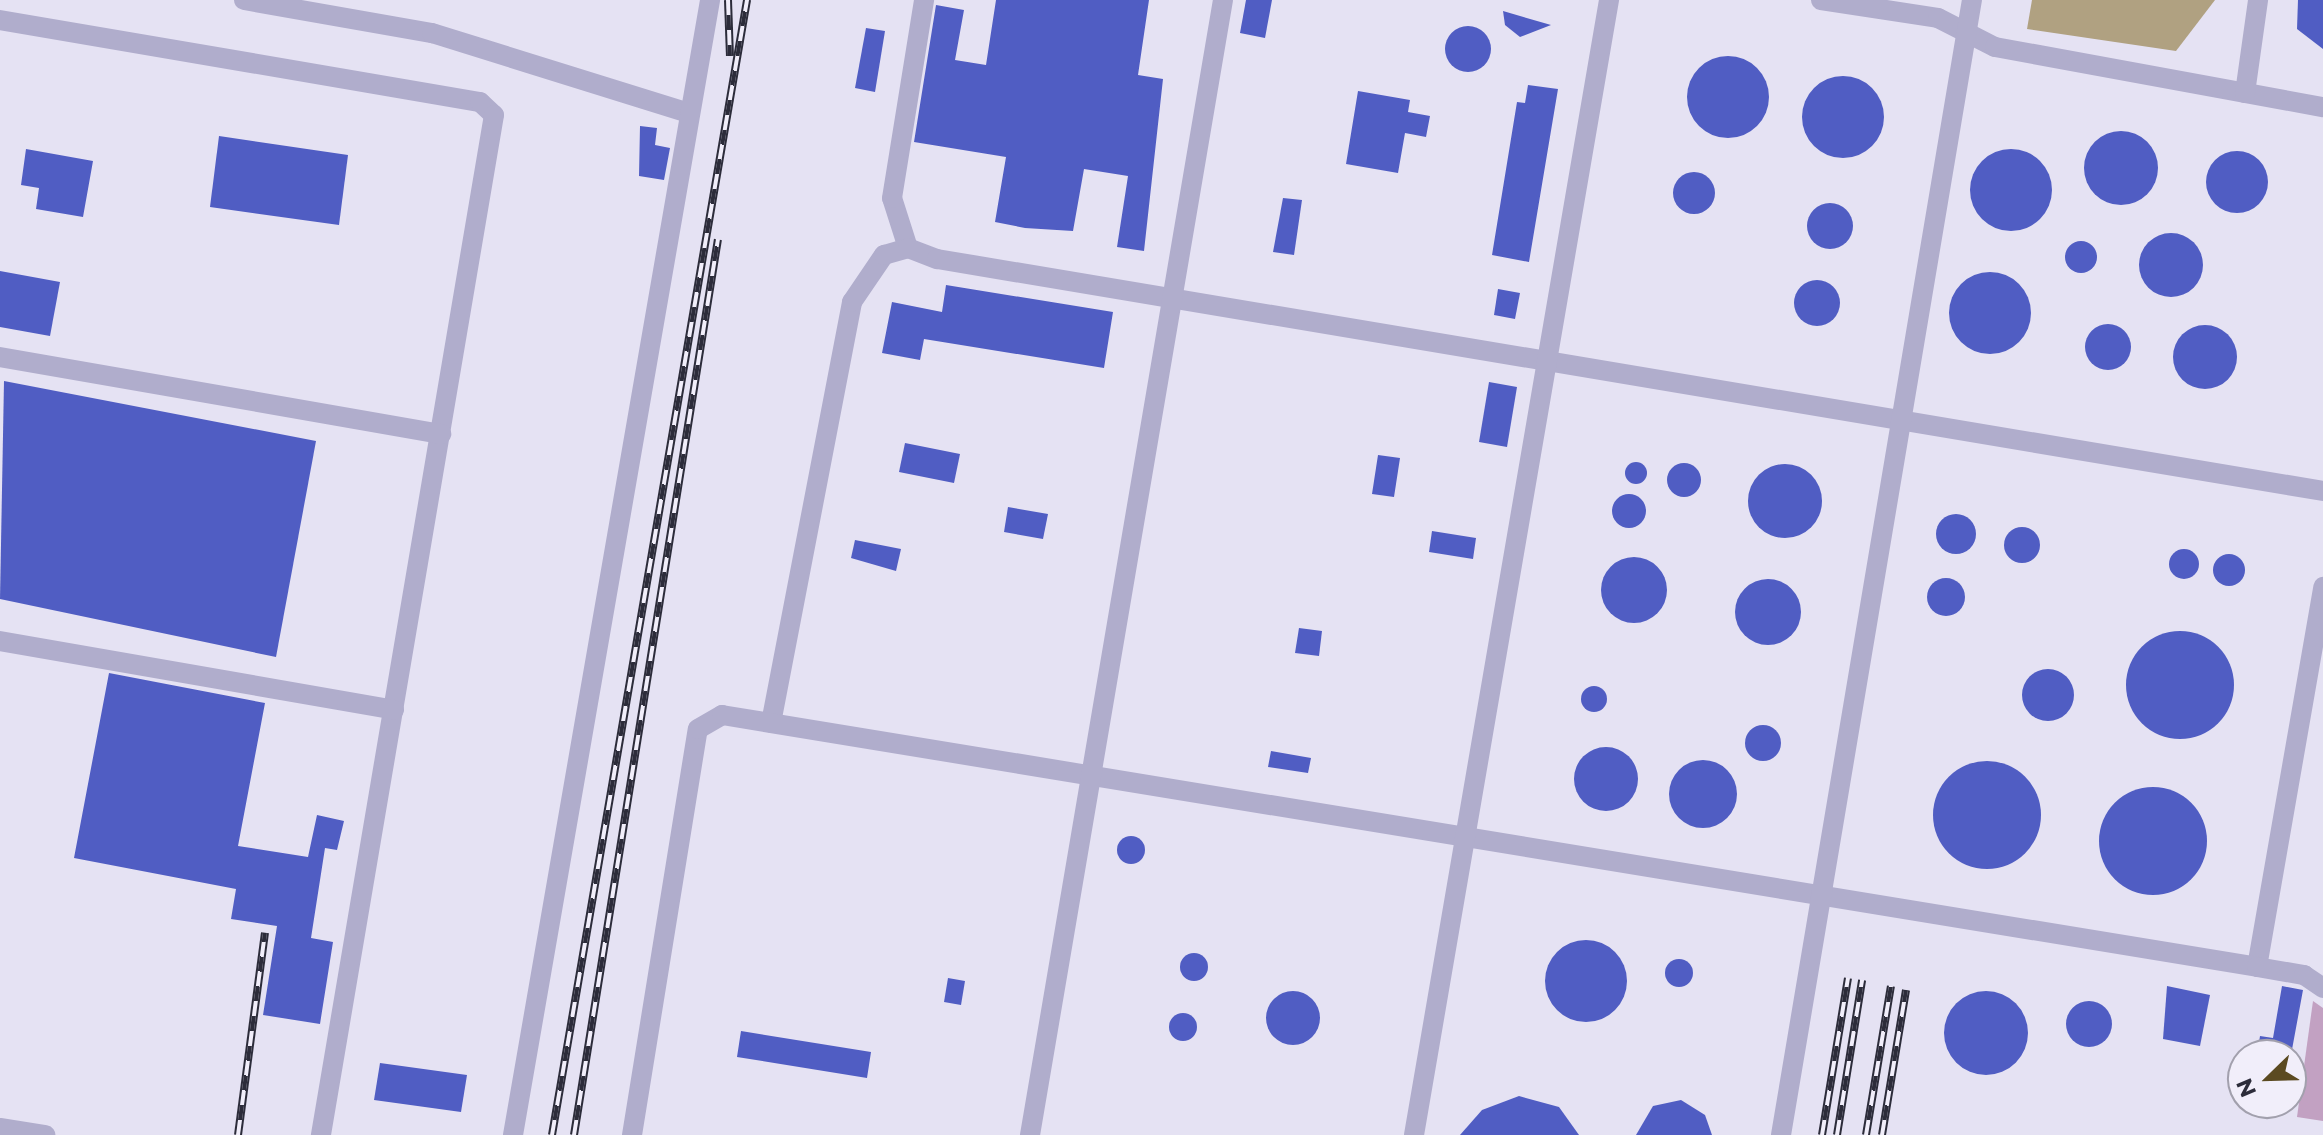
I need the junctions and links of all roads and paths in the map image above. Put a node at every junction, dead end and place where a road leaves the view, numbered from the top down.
1 (244, 0) edge
2 (710, 0) edge
3 (924, 0) edge
4 (1223, 0) edge
5 (1609, 0) edge
6 (1821, 0) edge
7 (1972, 0) edge
8 (2258, 0) edge
9 (0, 20) edge
10 (1967, 34) junction
11 (2245, 93) junction
12 (2323, 107) edge
13 (686, 112) junction
14 (908, 248) junction
15 (1175, 298) junction
16 (0, 357) edge
17 (1548, 358) junction
18 (1901, 417) junction
19 (441, 434) junction
20 (2323, 491) edge
21 (2323, 587) edge
22 (0, 641) edge
23 (394, 710) junction
24 (771, 723) junction
25 (1087, 780) junction
26 (1465, 842) junction
27 (1820, 897) junction
28 (2257, 967) junction
29 (2323, 988) edge
30 (0, 1128) edge
31 (45, 1135) edge
32 (321, 1135) edge
33 (513, 1135) edge
34 (632, 1135) edge
35 (1030, 1135) edge
36 (1414, 1135) edge
37 (1781, 1135) edge

1 - 13 lane
2 - 13 lane
3 - 14 lane
4 - 15 lane
5 - 17 lane
6 - 10 lane
7 - 10 lane
8 - 11 lane
9 - 19 lane
10 - 11 lane
10 - 18 lane
11 - 12 lane
13 - 33 lane
14 - 15 lane
14 - 24 lane
15 - 17 lane
15 - 25 lane
16 - 19 lane
17 - 18 lane
17 - 26 lane
18 - 20 lane
18 - 27 lane
19 - 23 lane
21 - 28 lane
22 - 23 lane
23 - 32 lane
24 - 25 lane
24 - 34 lane
25 - 26 lane
25 - 35 lane
26 - 27 lane
26 - 36 lane
27 - 28 lane
27 - 37 lane
28 - 29 lane
30 - 31 lane

